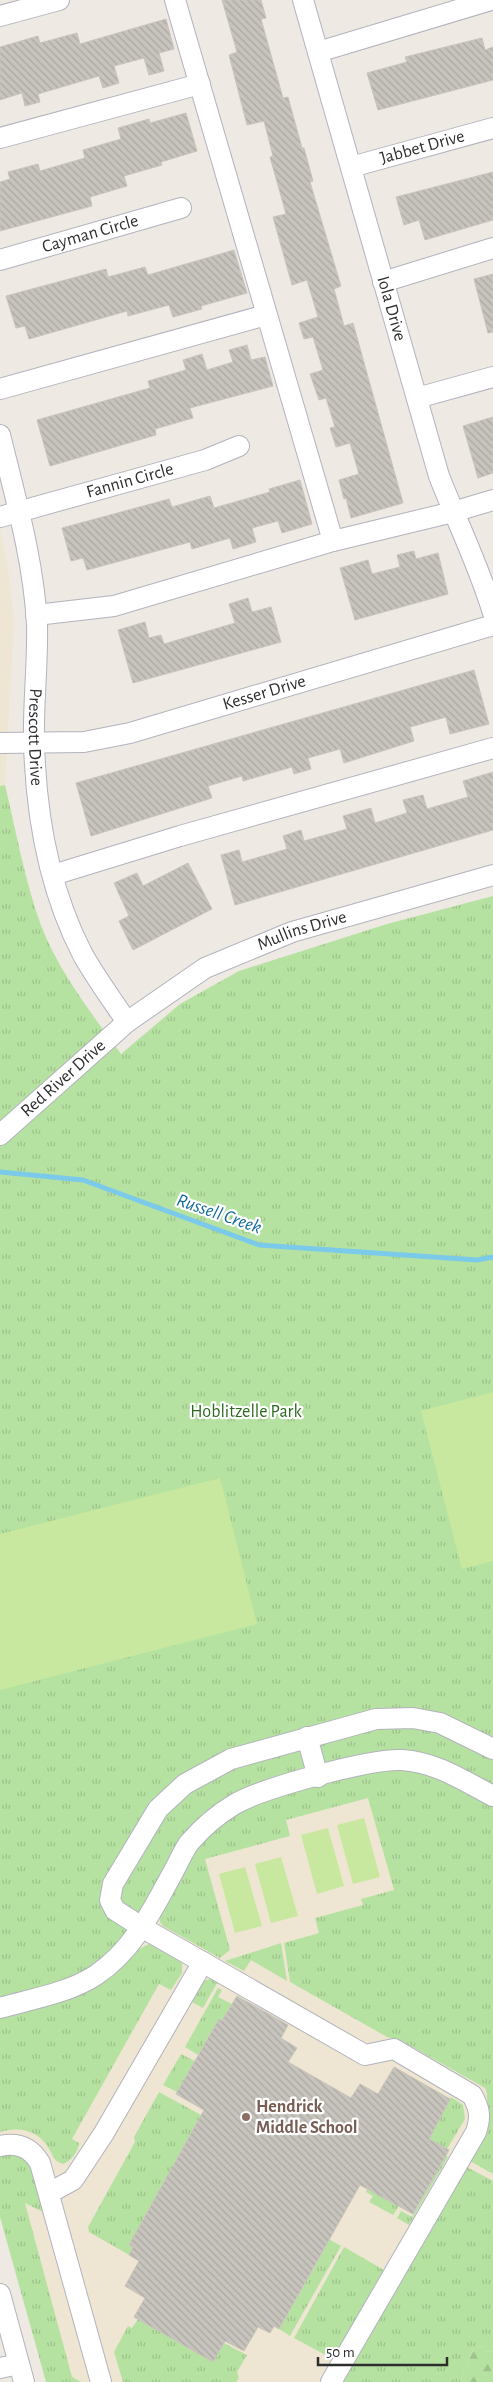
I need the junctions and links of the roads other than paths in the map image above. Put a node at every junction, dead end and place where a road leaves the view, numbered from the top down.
1 (59, 0) edge
2 (176, 0) edge
3 (303, 0) edge
4 (491, 0) edge
5 (0, 16) edge
6 (318, 52) junction
7 (200, 84) junction
8 (493, 128) edge
9 (0, 138) edge
10 (351, 167) junction
11 (181, 208) dead end
12 (493, 248) edge
13 (0, 260) edge
14 (383, 282) junction
15 (266, 315) junction
16 (493, 377) edge
17 (0, 389) edge
18 (417, 398) junction
19 (0, 435) edge
20 (239, 446) dead end
21 (493, 500) edge
22 (20, 512) junction
23 (453, 512) junction
24 (0, 516) edge
25 (332, 541) junction
26 (493, 613) edge
27 (36, 615) junction
28 (493, 625) edge
29 (0, 743) edge
30 (34, 743) junction
31 (493, 748) edge
32 (53, 875) junction
33 (493, 875) edge
34 (127, 1022) junction
35 (0, 1134) edge
36 (307, 1737) junction
37 (493, 1749) edge
38 (318, 1777) junction
39 (493, 1796) edge
40 (143, 1928) junction
41 (203, 1962) junction
42 (0, 2008) edge
43 (0, 2146) edge
44 (49, 2193) junction
45 (0, 2294) edge
46 (0, 2368) edge
47 (22, 2373) edge
48 (101, 2382) edge
49 (331, 2382) edge

1 - 5 street
2 - 7 street
3 - 6 street, Iola Drive
4 - 6 street
6 - 10 street, Iola Drive
7 - 9 street
7 - 15 street
8 - 10 street, Jabbet Drive
10 - 14 street, Iola Drive
11 - 13 street, Cayman Circle
12 - 14 street
14 - 18 street, Iola Drive
15 - 17 street
15 - 25 street
16 - 18 street
18 - 23 street, Iola Drive
19 - 22 street, Prescott Drive
20 - 22 street, Fannin Circle
21 - 23 street
22 - 24 street, Fannin Circle
22 - 27 street, Prescott Drive
23 - 25 street
23 - 26 street, Iola Drive
25 - 27 street
27 - 30 street, Prescott Drive
28 - 30 street, Kesser Drive
29 - 30 street, Kesser Drive
30 - 32 street, Prescott Drive
31 - 32 street
32 - 34 street, Prescott Drive
33 - 34 street, Mullins Drive
34 - 35 street, Red River Drive
36 - 37 street
36 - 38 street
36 - 40 street
38 - 39 street
38 - 40 street
40 - 41 street
40 - 42 street
41 - 44 street
41 - 49 street
43 - 44 street
44 - 48 street
45 - 47 street
46 - 47 street

